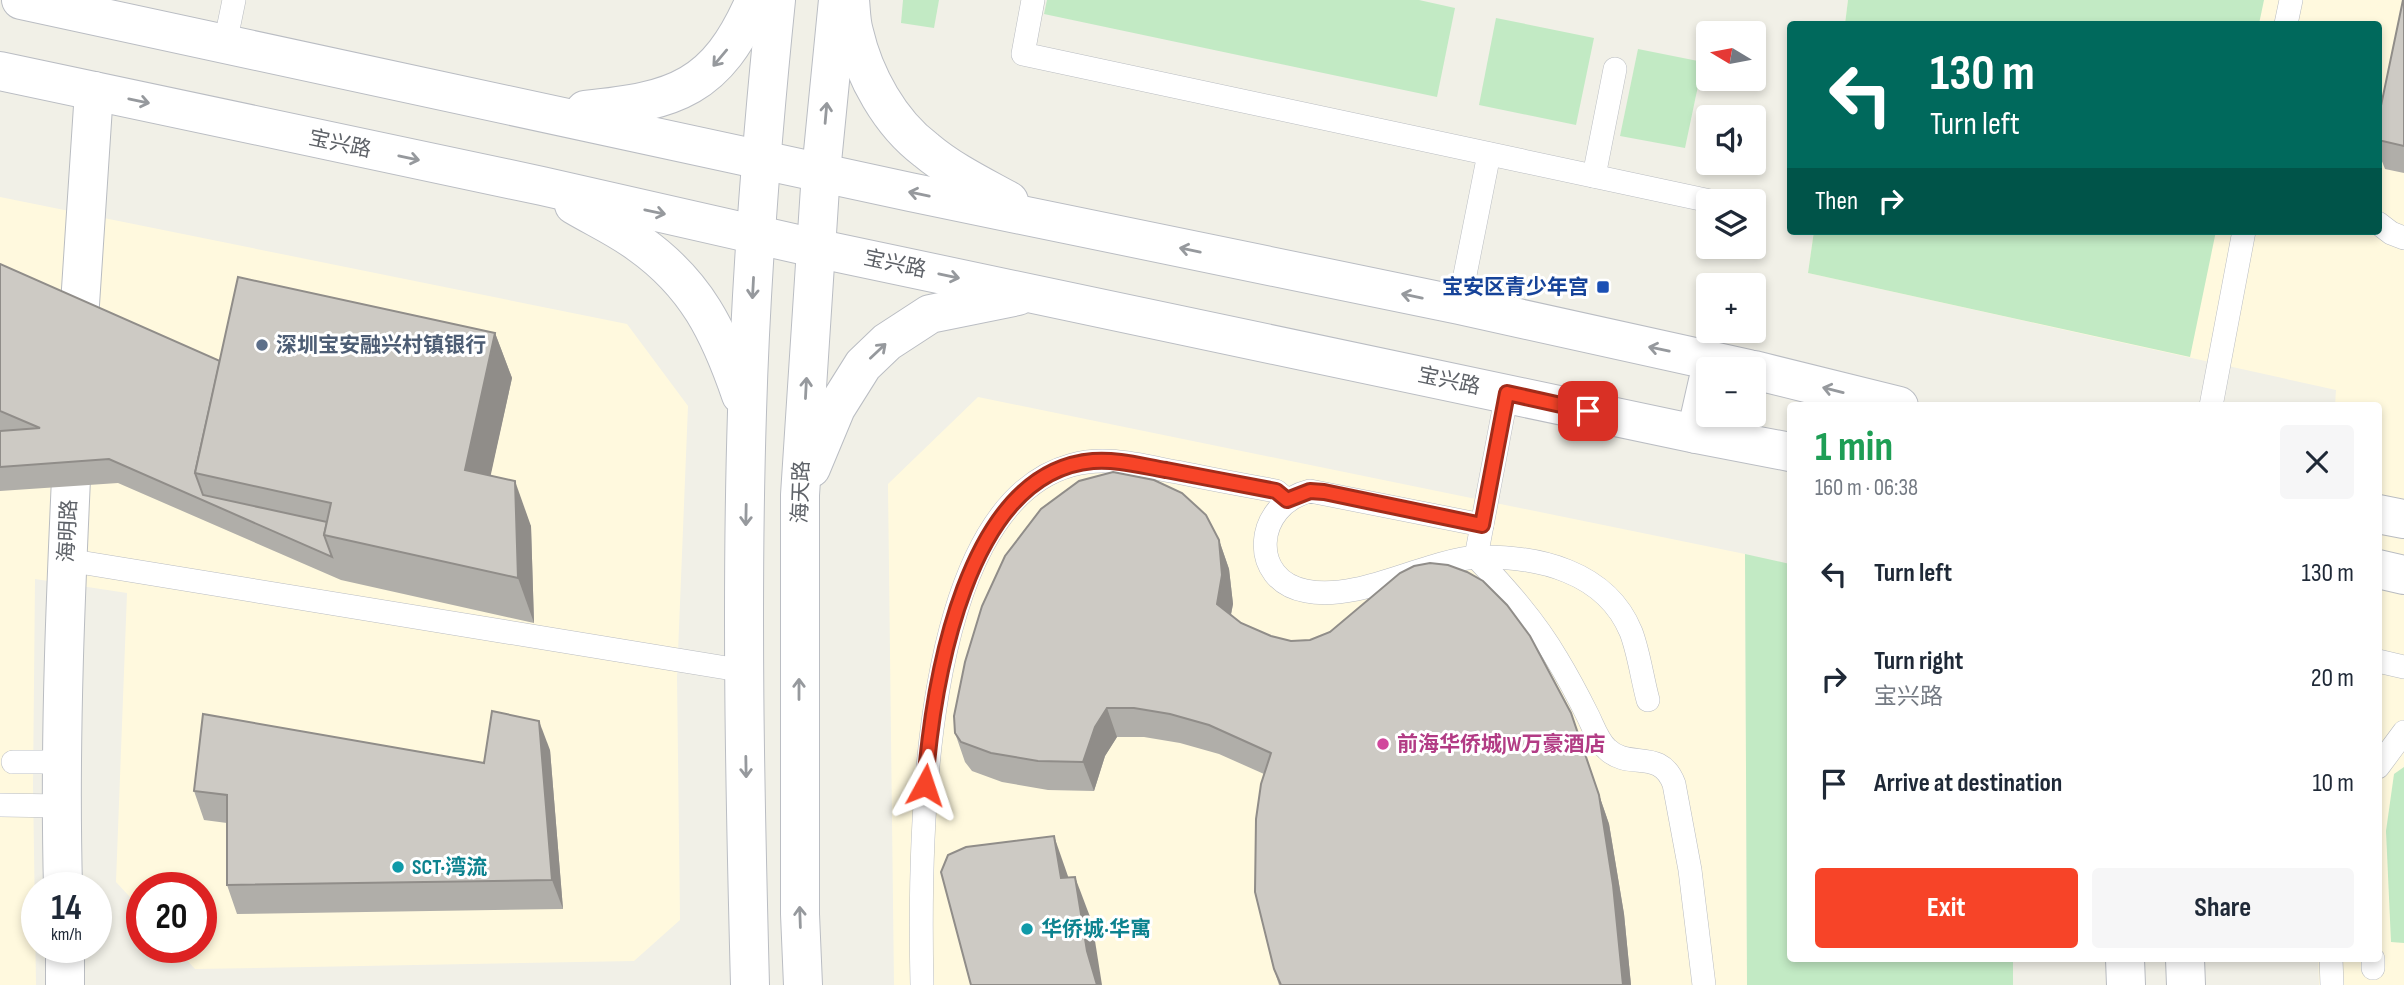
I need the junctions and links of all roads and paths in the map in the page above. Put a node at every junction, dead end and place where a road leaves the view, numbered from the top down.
1 (21, 0) edge
2 (234, 0) edge
3 (755, 0) edge
4 (776, 0) edge
5 (838, 0) edge
6 (850, 0) edge
7 (1033, 0) edge
8 (2291, 0) edge
9 (2287, 21) edge
10 (225, 44) junction
11 (1615, 69) dead end
12 (0, 71) edge
13 (93, 91) junction
14 (551, 114) junction
15 (1489, 154) junction
16 (762, 160) junction
17 (821, 172) junction
18 (1594, 176) junction
19 (542, 187) junction
20 (1696, 198) edge
21 (1044, 220) junction
22 (2382, 226) edge
23 (756, 233) junction
24 (2243, 235) edge
25 (2404, 238) edge
26 (815, 247) junction
27 (1033, 293) junction
28 (1459, 305) junction
29 (1696, 366) edge
30 (1766, 374) edge
31 (1507, 393) junction
32 (1883, 402) edge
33 (2212, 402) edge
34 (747, 414) junction
35 (1698, 427) edge
36 (1696, 434) junction
37 (1787, 451) edge
38 (800, 495) junction
39 (1287, 500) junction
40 (2382, 515) edge
41 (2404, 519) edge
42 (1482, 525) junction
43 (1476, 557) junction
44 (67, 560) junction
45 (2382, 570) edge
46 (2404, 575) edge
47 (2382, 662) edge
48 (2404, 667) edge
49 (745, 671) junction
50 (1648, 700) dead end
51 (2404, 733) edge
52 (13, 762) dead end
53 (62, 762) junction
54 (2382, 762) edge
55 (0, 805) edge
56 (61, 806) junction
57 (63, 872) edge
58 (2125, 962) edge
59 (2185, 962) edge
60 (2331, 962) edge
61 (65, 963) edge
62 (65, 985) edge
63 (750, 985) edge
64 (803, 985) edge
65 (922, 985) edge
66 (1703, 985) edge
67 (2126, 985) edge
68 (2186, 985) edge
69 (2332, 985) edge

1 - 10 main road
2 - 10 lane
3 -> 14 main road
4 - 16 main road
17 -> 5 main road, 海天路
6 - 21 main road
7 - 15 lane
8 - 9 lane
10 - 14 main road
11 - 18 lane
12 - 13 main road, 宝兴路
13 -> 19 main road, 宝兴路
13 - 44 main road, 海明路
14 - 16 main road
15 - 18 lane
15 - 28 lane
16 - 17 main road
16 - 23 main road
21 -> 17 main road
17 - 26 main road, 海天路
18 - 20 lane
19 -> 23 main road, 宝兴路
19 - 34 main road
28 -> 21 main road
22 - 25 lane
23 - 26 main road, 宝兴路
23 -> 34 main road
24 - 33 lane
26 -> 27 main road, 宝兴路
38 -> 26 main road, 海天路
27 - 31 main road, 宝兴路
38 -> 27 main road
29 -> 28 main road
32 -> 30 main road
31 - 36 main road, 宝兴路
31 - 42 lane
34 -> 49 main road
35 - 36 main road
36 - 37 main road, 宝兴路
64 -> 38 main road, 海天路
39 - 42 lane
39 - 43 lane
39 - 65 lane
40 - 41 main road
42 - 43 lane
43 - 50 lane
43 - 66 lane
44 - 49 lane
44 - 53 main road, 海明路
45 - 46 main road
47 - 48 lane
49 -> 63 main road
51 - 54 lane
52 - 53 lane
53 - 56 main road, 海明路
55 - 56 lane
56 - 57 main road, 海明路
58 - 67 main road
59 - 68 main road
60 - 69 lane
61 - 62 main road

